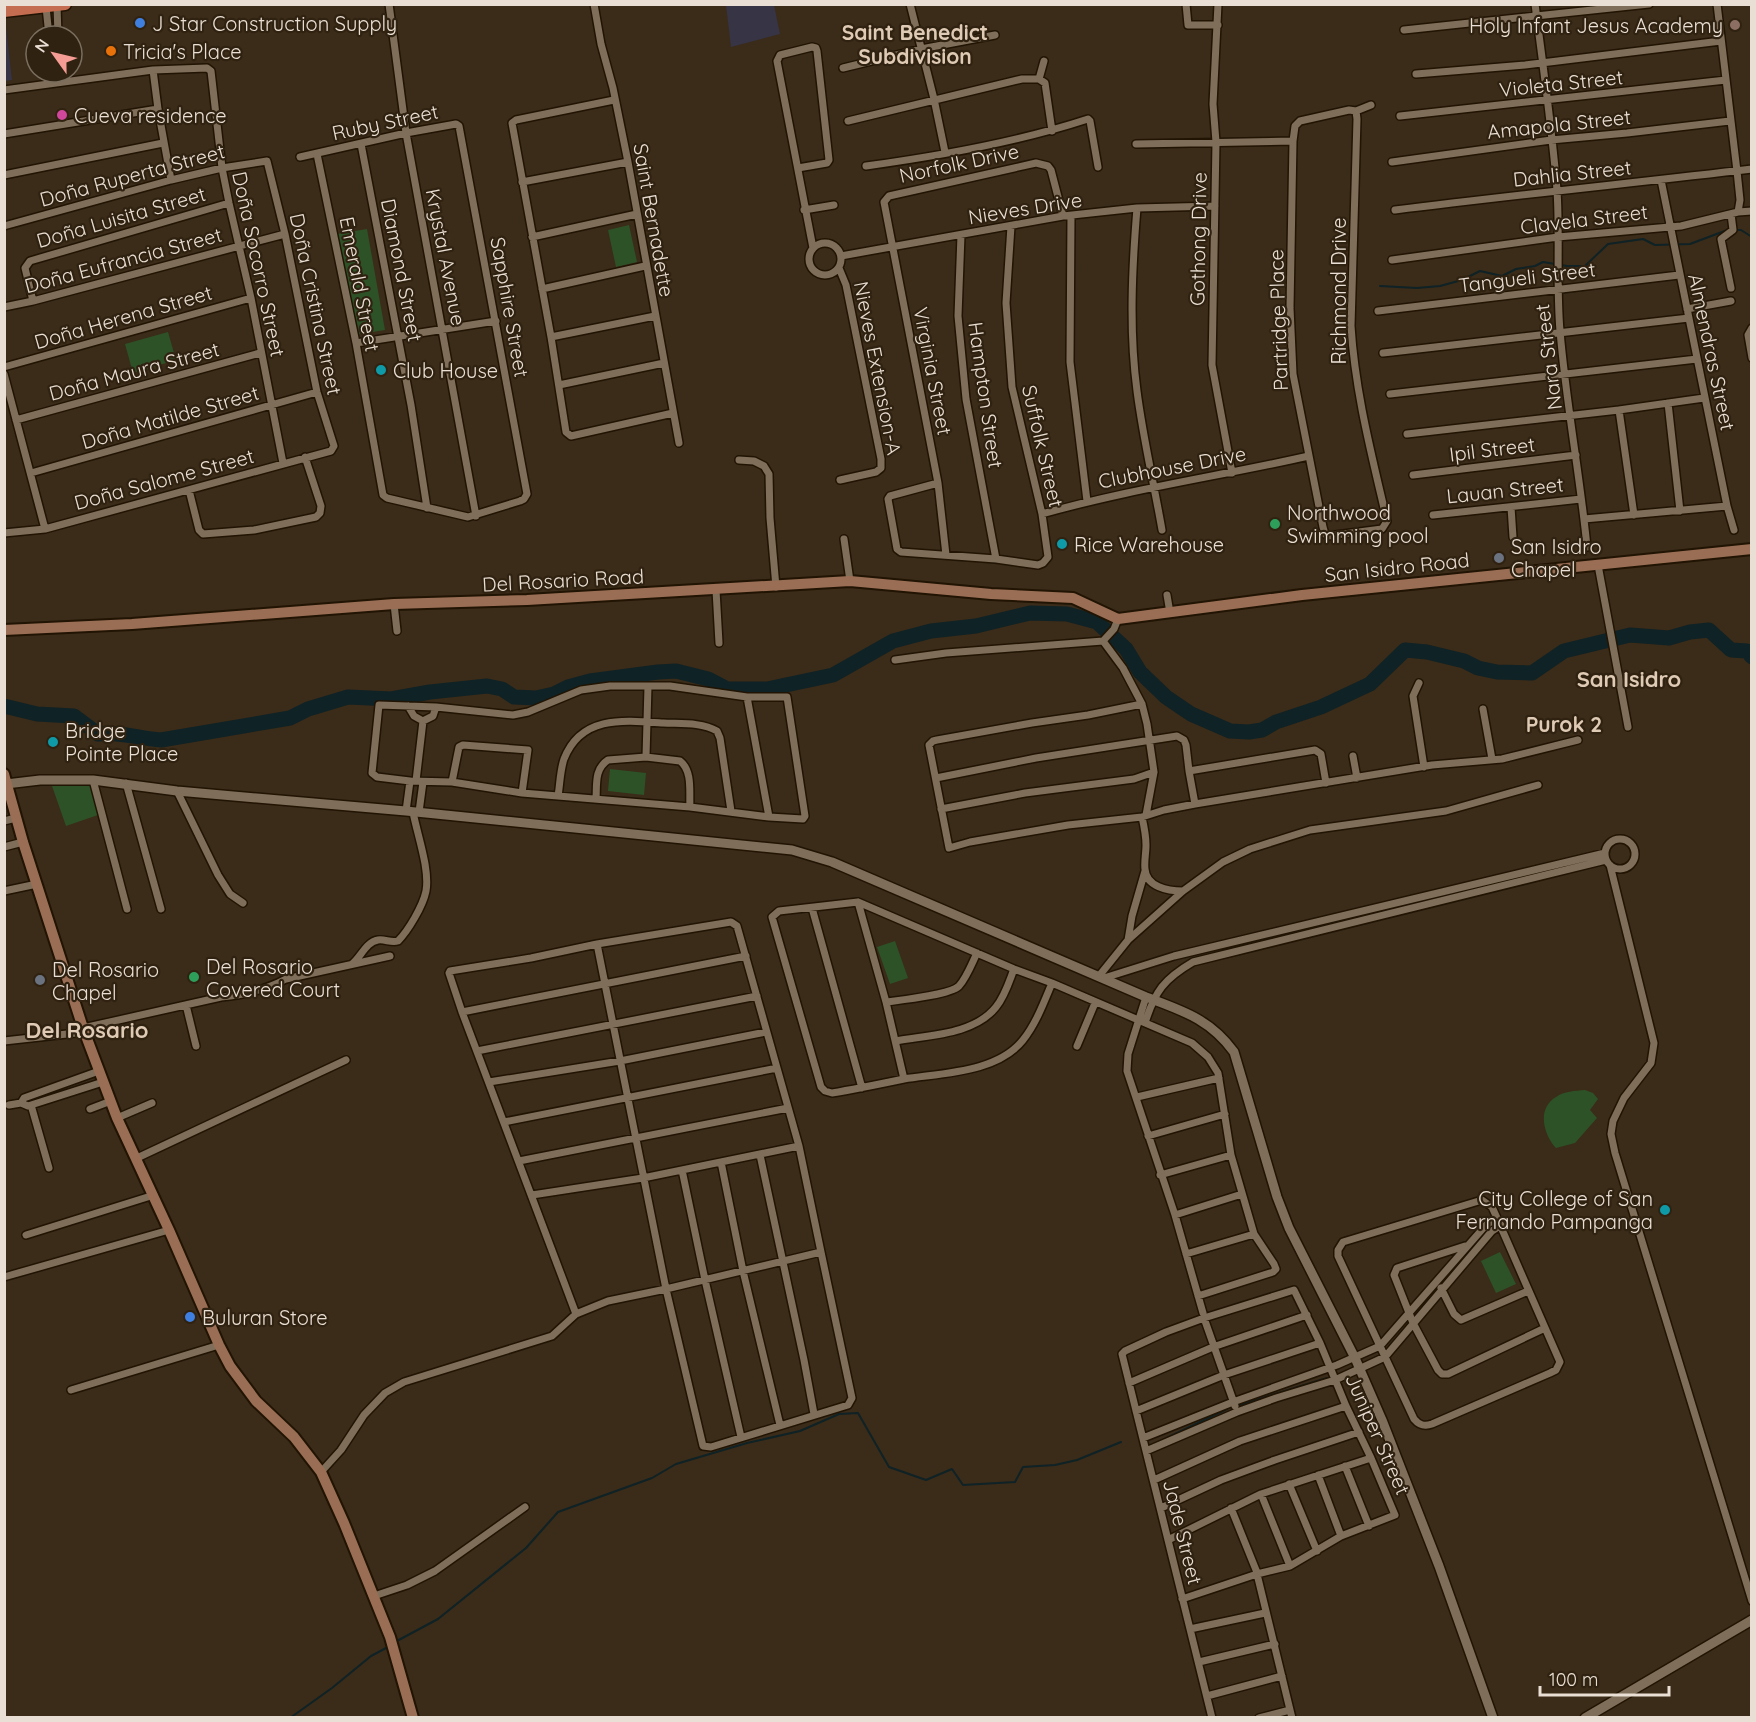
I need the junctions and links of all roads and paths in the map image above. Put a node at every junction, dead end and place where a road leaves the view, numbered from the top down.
1 (389, 4) edge
2 (594, 4) edge
3 (910, 4) edge
4 (1186, 4) edge
5 (1218, 4) edge
6 (1535, 4) edge
7 (1649, 4) edge
8 (1717, 4) edge
9 (56, 6) edge
10 (4, 11) edge
11 (1537, 15) junction
12 (57, 21) junction
13 (48, 22) joint
14 (57, 24) edge
15 (1218, 25) junction
16 (1404, 30) dead end
17 (995, 35) dead end
18 (1721, 41) junction
19 (921, 49) junction
20 (1044, 61) dead end
21 (1544, 61) junction
22 (843, 68) dead end
23 (153, 70) junction
24 (1416, 74) dead end
25 (84, 79) edge
26 (1039, 79) junction
27 (1726, 80) junction
28 (46, 84) edge
29 (4, 90) edge
30 (934, 99) junction
31 (614, 100) junction
32 (1546, 102) junction
33 (1371, 105) dead end
34 (158, 109) junction
35 (1356, 111) junction
36 (1400, 116) dead end
37 (848, 121) dead end
38 (1730, 121) junction
39 (459, 126) joint
40 (1052, 130) junction
41 (406, 133) junction
42 (4, 134) edge
43 (1551, 140) junction
44 (1293, 141) junction
45 (1216, 142) junction
46 (163, 143) junction
47 (361, 144) junction
48 (1136, 144) dead end
49 (945, 152) junction
50 (317, 154) junction
51 (300, 157) dead end
52 (268, 162) joint
53 (628, 162) junction
54 (1392, 162) dead end
55 (866, 166) dead end
56 (1098, 167) dead end
57 (222, 168) junction
58 (798, 168) junction
59 (1752, 169) edge
60 (1737, 171) junction
61 (4, 175) edge
62 (171, 180) junction
63 (1660, 180) junction
64 (522, 182) junction
65 (1557, 190) junction
66 (889, 196) joint
67 (229, 203) junction
68 (834, 205) dead end
69 (1215, 206) junction
70 (1137, 208) junction
71 (804, 210) junction
72 (1395, 210) dead end
73 (1752, 211) edge
74 (637, 214) junction
75 (1733, 215) junction
76 (1067, 216) junction
77 (4, 226) edge
78 (1011, 226) junction
79 (1670, 230) junction
80 (285, 234) junction
81 (961, 235) junction
82 (532, 237) junction
83 (1558, 237) junction
84 (892, 246) junction
85 (239, 247) junction
86 (813, 248) junction
87 (842, 256) junction
88 (1392, 260) dead end
89 (645, 266) junction
90 (839, 268) junction
91 (1679, 275) junction
92 (1731, 288) dead end
93 (542, 289) junction
94 (1557, 291) junction
95 (251, 298) junction
96 (33, 301) junction
97 (1731, 301) dead end
98 (4, 307) edge
99 (1687, 309) junction
100 (1378, 311) dead end
101 (655, 316) junction
102 (1689, 318) junction
103 (496, 321) junction
104 (443, 328) junction
105 (1752, 328) edge
106 (1561, 334) junction
107 (398, 337) junction
108 (551, 337) junction
109 (356, 343) junction
110 (260, 353) junction
111 (1383, 353) dead end
112 (1752, 358) edge
113 (1697, 359) junction
114 (664, 363) junction
115 (4, 367) edge
116 (4, 374) edge
117 (1566, 374) junction
118 (559, 385) junction
119 (317, 392) junction
120 (1390, 394) dead end
121 (1704, 398) junction
122 (1668, 403) junction
123 (271, 405) junction
124 (1619, 410) junction
125 (673, 413) junction
126 (1572, 415) junction
127 (16, 420) junction
128 (1407, 434) dead end
129 (679, 443) dead end
130 (331, 451) joint
131 (1576, 455) junction
132 (1309, 456) junction
133 (304, 457) junction
134 (739, 460) dead end
135 (283, 464) junction
136 (31, 473) junction
137 (1232, 473) junction
138 (1413, 476) dead end
139 (840, 480) dead end
140 (938, 483) junction
141 (1155, 488) junction
142 (189, 490) junction
143 (1581, 499) junction
144 (1087, 501) junction
145 (1727, 506) junction
146 (1511, 507) junction
147 (427, 508) junction
148 (1680, 511) junction
149 (1042, 514) junction
150 (1433, 515) dead end
151 (1634, 515) junction
152 (476, 516) junction
153 (1584, 519) junction
154 (45, 529) junction
155 (1162, 530) dead end
156 (1734, 530) dead end
157 (4, 533) edge
158 (1338, 534) joint
159 (1513, 537) dead end
160 (844, 539) dead end
161 (1587, 547) dead end
162 (1752, 549) edge
163 (946, 555) junction
164 (996, 559) junction
165 (1598, 565) junction
166 (850, 581) junction
167 (776, 587) junction
168 (716, 590) junction
169 (1167, 595) dead end
170 (394, 604) junction
171 (1170, 613) junction
172 (1116, 624) junction
173 (4, 630) edge
174 (397, 631) dead end
175 (1104, 640) junction
176 (720, 643) dead end
177 (895, 660) dead end
178 (1419, 683) dead end
179 (648, 686) junction
180 (747, 697) junction
181 (1142, 704) junction
182 (408, 706) junction
183 (436, 707) junction
184 (1483, 710) dead end
185 (423, 721) junction
186 (648, 722) junction
187 (1628, 727) dead end
188 (1150, 740) junction
189 (1578, 740) dead end
190 (1353, 756) dead end
191 (646, 757) junction
192 (1492, 759) junction
193 (1424, 767) junction
194 (1189, 771) junction
195 (1154, 772) junction
196 (936, 778) junction
197 (1357, 778) junction
198 (5, 780) edge
199 (93, 780) junction
200 (416, 781) junction
201 (452, 782) junction
202 (126, 783) junction
203 (1326, 783) junction
204 (1538, 786) dead end
205 (177, 790) junction
206 (522, 793) junction
207 (558, 796) junction
208 (596, 799) junction
209 (1195, 804) junction
210 (690, 807) junction
211 (941, 809) junction
212 (412, 811) junction
213 (731, 811) junction
214 (1144, 816) junction
215 (16, 818) junction
216 (769, 818) junction
217 (4, 821) edge
218 (23, 842) junction
219 (4, 848) edge
220 (1607, 859) junction
221 (1144, 871) junction
222 (37, 884) junction
223 (4, 891) edge
224 (1183, 891) junction
225 (858, 902) junction
226 (243, 903) dead end
227 (812, 908) junction
228 (128, 909) dead end
229 (161, 909) dead end
230 (1128, 940) junction
231 (597, 944) junction
232 (977, 953) junction
233 (390, 956) dead end
234 (746, 956) junction
235 (351, 965) junction
236 (1014, 969) junction
237 (1102, 977) junction
238 (1052, 983) junction
239 (605, 985) junction
240 (757, 996) junction
241 (1150, 998) junction
242 (886, 1002) junction
243 (1095, 1003) junction
244 (186, 1005) junction
245 (462, 1012) junction
246 (1142, 1022) junction
247 (613, 1024) junction
248 (84, 1030) junction
249 (766, 1032) junction
250 (4, 1041) edge
251 (896, 1041) junction
252 (196, 1046) dead end
253 (1077, 1046) dead end
254 (477, 1051) junction
255 (346, 1060) dead end
256 (620, 1061) junction
257 (777, 1068) junction
258 (101, 1077) junction
259 (1219, 1078) junction
260 (904, 1080) junction
261 (489, 1082) junction
262 (862, 1088) junction
263 (1137, 1097) junction
264 (628, 1099) junction
265 (111, 1101) junction
266 (21, 1103) junction
267 (152, 1103) dead end
268 (9, 1105) dead end
269 (31, 1105) junction
270 (788, 1108) junction
271 (90, 1109) dead end
272 (1225, 1114) junction
273 (117, 1118) junction
274 (504, 1122) junction
275 (1148, 1136) junction
276 (635, 1139) junction
277 (799, 1146) junction
278 (760, 1155) junction
279 (1231, 1155) junction
280 (137, 1158) junction
281 (519, 1161) junction
282 (721, 1162) junction
283 (49, 1168) dead end
284 (682, 1170) junction
285 (1160, 1175) junction
286 (643, 1178) junction
287 (1242, 1194) junction
288 (153, 1195) junction
289 (532, 1195) junction
290 (1175, 1215) junction
291 (1499, 1222) junction
292 (169, 1230) junction
293 (1254, 1234) junction
294 (27, 1235) dead end
295 (1468, 1245) junction
296 (821, 1252) junction
297 (1186, 1254) junction
298 (1437, 1256) junction
299 (783, 1261) junction
300 (1448, 1268) junction
301 (743, 1271) junction
302 (4, 1277) edge
303 (705, 1280) junction
304 (1438, 1280) junction
305 (666, 1289) junction
306 (1442, 1290) junction
307 (1528, 1291) junction
308 (1198, 1296) junction
309 (1410, 1311) junction
310 (576, 1314) junction
311 (1203, 1315) junction
312 (1307, 1315) junction
313 (1413, 1323) junction
314 (1545, 1328) junction
315 (1320, 1343) junction
316 (219, 1345) junction
317 (1380, 1346) junction
318 (1213, 1347) junction
319 (1385, 1357) junction
320 (1354, 1358) junction
321 (1330, 1368) junction
322 (1360, 1370) junction
323 (1224, 1375) junction
324 (1335, 1380) junction
325 (1129, 1383) junction
326 (71, 1390) dead end
327 (1233, 1402) junction
328 (1346, 1406) junction
329 (1136, 1411) junction
330 (1237, 1412) junction
331 (814, 1414) junction
332 (780, 1425) junction
333 (1359, 1432) junction
334 (741, 1437) junction
335 (1143, 1438) junction
336 (1146, 1451) junction
337 (1371, 1458) junction
338 (1345, 1466) junction
339 (321, 1472) junction
340 (1318, 1475) junction
341 (1154, 1480) junction
342 (1289, 1484) junction
343 (1261, 1494) junction
344 (525, 1507) dead end
345 (1161, 1508) junction
346 (1231, 1508) junction
347 (1369, 1526) junction
348 (1341, 1536) junction
349 (1168, 1540) junction
350 (1317, 1551) junction
351 (1290, 1566) junction
352 (1257, 1574) junction
353 (374, 1596) junction
354 (1182, 1599) junction
355 (1752, 1601) edge
356 (1265, 1613) junction
357 (1752, 1620) edge
358 (1190, 1629) junction
359 (1275, 1644) junction
360 (1198, 1662) junction
361 (1282, 1676) junction
362 (1207, 1696) junction
363 (1291, 1714) edge
364 (413, 1718) edge
365 (1212, 1718) edge
366 (1259, 1718) edge
367 (1493, 1718) edge
368 (1585, 1718) edge

1 - 41 street, Krystal Avenue
2 - 31 street, Saint Bernadette
3 - 19 street
4 - 15 street
5 - 15 street, Gothong Drive
6 - 11 street, Nara Street
7 - 11 street
8 - 18 street
9 - 10 highway
9 - 12 street
9 - 13 street
11 - 16 street
11 - 21 street, Nara Street
12 - 13 street
12 - 14 street
15 - 45 street, Gothong Drive
17 - 19 street
18 - 21 street
18 - 27 street
19 - 22 street
19 - 30 street
20 - 26 street
21 - 24 street
21 - 32 street, Nara Street
23 - 25 street
23 - 34 street
23 - 57 street, Doña Socorro Street
26 - 30 street
26 - 40 street
27 - 32 street, Violeta Street
27 - 38 street
28 - 29 street
30 - 37 street
30 - 49 street
31 - 53 street, Saint Bernadette
31 - 64 street
32 - 36 street, Violeta Street
32 - 43 street, Nara Street
33 - 35 street
34 - 42 street
34 - 46 street
35 - 44 street, Partridge Place
35 - 158 street, Richmond Drive
38 - 43 street, Amapola Street
38 - 60 street
39 - 41 street, Ruby Street
39 - 103 street, Sapphire Street
40 - 49 street
40 - 56 street
41 - 47 street, Ruby Street
41 - 104 street, Krystal Avenue
43 - 54 street, Amapola Street
43 - 65 street, Nara Street
44 - 45 street
44 - 132 street, Partridge Place
45 - 48 street
45 - 69 street, Gothong Drive
46 - 61 street
46 - 62 street
47 - 50 street, Ruby Street
47 - 107 street, Diamond Street
49 - 55 street
50 - 51 street, Ruby Street
50 - 109 street, Emerald Street
52 - 57 street, Doña Ruperta Street
52 - 80 street, Doña Cristina Street
53 - 64 street
53 - 74 street, Saint Bernadette
57 - 62 street, Doña Ruperta Street
57 - 67 street, Doña Socorro Street
58 - 58 street
58 - 71 street
59 - 60 street, Dahlia Street
60 - 63 street, Dahlia Street
60 - 75 street
62 - 77 street, Doña Ruperta Street
63 - 65 street, Dahlia Street
63 - 79 street, Almendras Street
64 - 82 street
65 - 72 street, Dahlia Street
65 - 83 street, Nara Street
66 - 76 street, Norfolk Drive
66 - 84 street, Virginia Street
67 - 85 street, Doña Socorro Street
67 - 96 street, Doña Luisita Street
68 - 71 street
69 - 70 street, Nieves Drive
69 - 137 street, Gothong Drive
70 - 76 street, Nieves Drive
70 - 141 street
71 - 86 street
73 - 75 street, Clavela Street
74 - 82 street
74 - 89 street, Saint Bernadette
75 - 79 street, Clavela Street
75 - 92 street
76 - 78 street, Nieves Drive
76 - 144 street
78 - 81 street, Nieves Drive
78 - 149 street, Suffolk Street
79 - 83 street, Clavela Street
79 - 91 street, Almendras Street
80 - 85 street, Doña Eufrancia Street
80 - 119 street, Doña Cristina Street
81 - 84 street, Nieves Drive
81 - 164 street, Hampton Street
82 - 93 street
83 - 88 street, Clavela Street
83 - 94 street, Nara Street
84 - 87 street, Nieves Drive
84 - 140 street, Virginia Street
85 - 95 street, Doña Socorro Street
85 - 96 street, Doña Eufrancia Street
86 - 87 street
86 - 90 street
87 - 90 street
89 - 93 street
89 - 101 street, Saint Bernadette
90 - 139 street, Nieves Extension-A
91 - 94 street, Tangueli Street
91 - 99 street, Almendras Street
93 - 108 street
94 - 100 street, Tangueli Street
94 - 106 street, Nara Street
95 - 110 street, Doña Socorro Street
95 - 115 street, Doña Herena Street
96 - 98 street, Doña Eufrancia Street
97 - 99 street
99 - 102 street, Almendras Street
101 - 108 street
101 - 114 street, Saint Bernadette
102 - 106 street
102 - 113 street, Almendras Street
103 - 104 street
103 - 152 street, Sapphire Street
104 - 107 street
104 - 152 street, Krystal Avenue
105 - 112 street
106 - 111 street
106 - 117 street, Nara Street
107 - 109 street
107 - 147 street, Diamond Street
108 - 118 street
109 - 147 street, Emerald Street
110 - 123 street, Doña Socorro Street
110 - 127 street, Doña Maura Street
113 - 117 street
113 - 121 street, Almendras Street
114 - 118 street
114 - 125 street, Saint Bernadette
116 - 127 street
117 - 120 street
117 - 126 street, Nara Street
118 - 125 street
119 - 123 street, Doña Matilde Street
119 - 130 street, Doña Cristina Street
121 - 122 street
121 - 145 street, Almendras Street
122 - 124 street
122 - 148 street
123 - 135 street, Doña Socorro Street
123 - 136 street, Doña Matilde Street
124 - 126 street
124 - 151 street
125 - 129 street, Saint Bernadette
126 - 128 street
126 - 131 street, Nara Street
127 - 136 street
130 - 133 street, Doña Salome Street
131 - 138 street, Ipil Street
131 - 143 street, Nara Street
132 - 137 street, Clubhouse Drive
132 - 158 street, Partridge Place
133 - 135 street, Doña Salome Street
133 - 142 street
134 - 167 street
135 - 142 street, Doña Salome Street
136 - 154 street
137 - 141 street, Clubhouse Drive
140 - 163 street, Virginia Street
140 - 163 street, Suffolk Street
141 - 144 street, Clubhouse Drive
141 - 155 street
142 - 154 street, Doña Salome Street
143 - 146 street, Lauan Street
143 - 153 street, Nara Street
144 - 149 street, Clubhouse Drive
145 - 148 street
145 - 156 street, Almendras Street
146 - 150 street, Lauan Street
146 - 159 street
147 - 152 street
148 - 151 street
149 - 164 street, Suffolk Street
151 - 153 street
153 - 161 street, Nara Street
154 - 157 street, Doña Salome Street
160 - 166 street
162 - 165 main road, San Isidro Road
163 - 164 street, Suffolk Street
165 - 171 main road, San Isidro Road
165 - 187 street
166 - 167 main road, Del Rosario Road
166 - 172 main road, Del Rosario Road
167 - 168 main road, Del Rosario Road
168 - 170 main road, Del Rosario Road
168 - 176 street
169 - 171 street
170 - 173 main road, Del Rosario Road
170 - 174 street
171 - 172 main road, San Isidro Road
172 - 175 street
175 - 177 street
175 - 181 street
178 - 193 street
179 - 180 street
179 - 183 street
179 - 186 street
180 - 216 street
180 - 216 street
181 - 188 street
181 - 196 street
182 - 183 street
182 - 185 street
182 - 200 street
183 - 185 street
184 - 192 street
185 - 200 street
186 - 191 street
186 - 207 street
186 - 213 street
188 - 194 street
188 - 195 street
188 - 196 street
189 - 192 street
190 - 197 street
191 - 208 street
191 - 210 street
192 - 193 street
193 - 197 street
194 - 203 street
194 - 209 street
195 - 211 street
195 - 214 street
196 - 211 street
197 - 203 street
198 - 199 street
198 - 215 main road
199 - 202 street
199 - 228 street
200 - 201 street
200 - 212 street
200 - 212 street
201 - 206 street
201 - 206 street
202 - 205 street
202 - 229 street
203 - 209 street
204 - 224 street
205 - 212 street
205 - 226 street
206 - 207 street
207 - 208 street
208 - 210 street
209 - 214 street
210 - 213 street
211 - 214 street
212 - 235 street
212 - 237 street
213 - 216 street
214 - 221 street
215 - 217 street
215 - 218 main road
218 - 219 street
218 - 222 main road
220 - 237 street
220 - 241 street
220 - 355 street
221 - 224 street
221 - 230 street
222 - 223 street
222 - 248 main road
224 - 230 street
225 - 227 street
225 - 232 street
225 - 242 street
227 - 262 street
227 - 262 street
230 - 237 street
231 - 234 street
231 - 239 street
231 - 245 street
232 - 236 street
232 - 242 street
233 - 235 street
234 - 239 street
234 - 240 street
235 - 244 street
236 - 238 street
236 - 251 street
237 - 241 street
238 - 243 street
238 - 260 street
239 - 245 street
239 - 247 street
240 - 247 street
240 - 249 street
241 - 246 street
241 - 320 street
242 - 251 street
243 - 246 street
243 - 253 street
244 - 248 street
244 - 252 street
245 - 254 street
246 - 259 street
246 - 263 street
247 - 254 street
247 - 256 street
248 - 250 street
248 - 258 main road
249 - 256 street
249 - 257 street
251 - 260 street
254 - 261 street
255 - 280 street
256 - 261 street
256 - 264 street
257 - 264 street
257 - 270 street
258 - 265 main road
258 - 266 street
258 - 269 street
259 - 263 street
259 - 272 street
260 - 262 street
261 - 274 street
263 - 275 street
264 - 274 street
264 - 276 street
265 - 271 street
265 - 273 main road
266 - 268 street
266 - 269 street
267 - 273 street
269 - 283 street
270 - 276 street
270 - 277 street
272 - 275 street
272 - 279 street
273 - 280 main road
274 - 281 street
275 - 285 street
276 - 281 street
276 - 286 street
277 - 278 street
277 - 296 street
278 - 282 street
278 - 299 street
279 - 285 street
279 - 287 street
280 - 288 main road
281 - 289 street
282 - 284 street
282 - 301 street
284 - 286 street
284 - 303 street
285 - 290 street
286 - 289 street
286 - 305 street
287 - 290 street
287 - 293 street
288 - 292 main road
288 - 294 street
289 - 310 street
290 - 297 street
291 - 295 street
291 - 306 street
291 - 307 street
291 - 317 street
292 - 302 street
292 - 316 main road
293 - 297 street
293 - 308 street
295 - 298 street
295 - 300 street
296 - 299 street
296 - 331 street
297 - 308 street
298 - 300 street
298 - 309 street
299 - 301 street
299 - 331 street
300 - 304 street
301 - 303 street
301 - 332 street
303 - 305 street
303 - 334 street
304 - 306 street
304 - 309 street
305 - 310 street
305 - 334 street
306 - 307 street
306 - 313 street
307 - 314 street
308 - 311 street
309 - 313 street
309 - 317 street
310 - 339 street
311 - 312 street, Juniper Street
311 - 318 street
311 - 325 street, Jade Street
312 - 315 street, Juniper Street
312 - 318 street
313 - 314 street
313 - 319 street
314 - 319 street
315 - 321 street, Juniper Street
315 - 323 street
316 - 326 street
316 - 339 main road
317 - 319 street
317 - 320 street
318 - 323 street
318 - 325 street
319 - 322 street
320 - 321 street
320 - 322 street
321 - 324 street, Juniper Street
321 - 327 street
322 - 324 street
322 - 367 street
323 - 327 street
323 - 329 street
324 - 328 street, Juniper Street
324 - 330 street
325 - 329 street, Jade Street
327 - 330 street
327 - 335 street
328 - 333 street, Juniper Street
328 - 341 street
329 - 335 street, Jade Street
330 - 336 street
331 - 332 street
332 - 334 street
333 - 337 street, Juniper Street
333 - 345 street
335 - 336 street, Jade Street
336 - 341 street, Jade Street
337 - 338 street
337 - 347 street, Juniper Street
338 - 340 street
338 - 347 street
339 - 353 main road
340 - 342 street
340 - 348 street
341 - 345 street, Jade Street
342 - 343 street
342 - 350 street
343 - 346 street
343 - 351 street
344 - 353 street
345 - 349 street, Jade Street
346 - 349 street
346 - 352 street
347 - 348 street
348 - 350 street
349 - 354 street, Jade Street
350 - 351 street
351 - 352 street
352 - 354 street
352 - 356 street
353 - 364 main road
354 - 358 street, Jade Street
356 - 358 street
356 - 359 street
357 - 368 street
358 - 360 street, Jade Street
359 - 360 street
359 - 361 street
360 - 362 street, Jade Street
361 - 362 street
361 - 363 street
362 - 365 street, Jade Street
363 - 366 street

